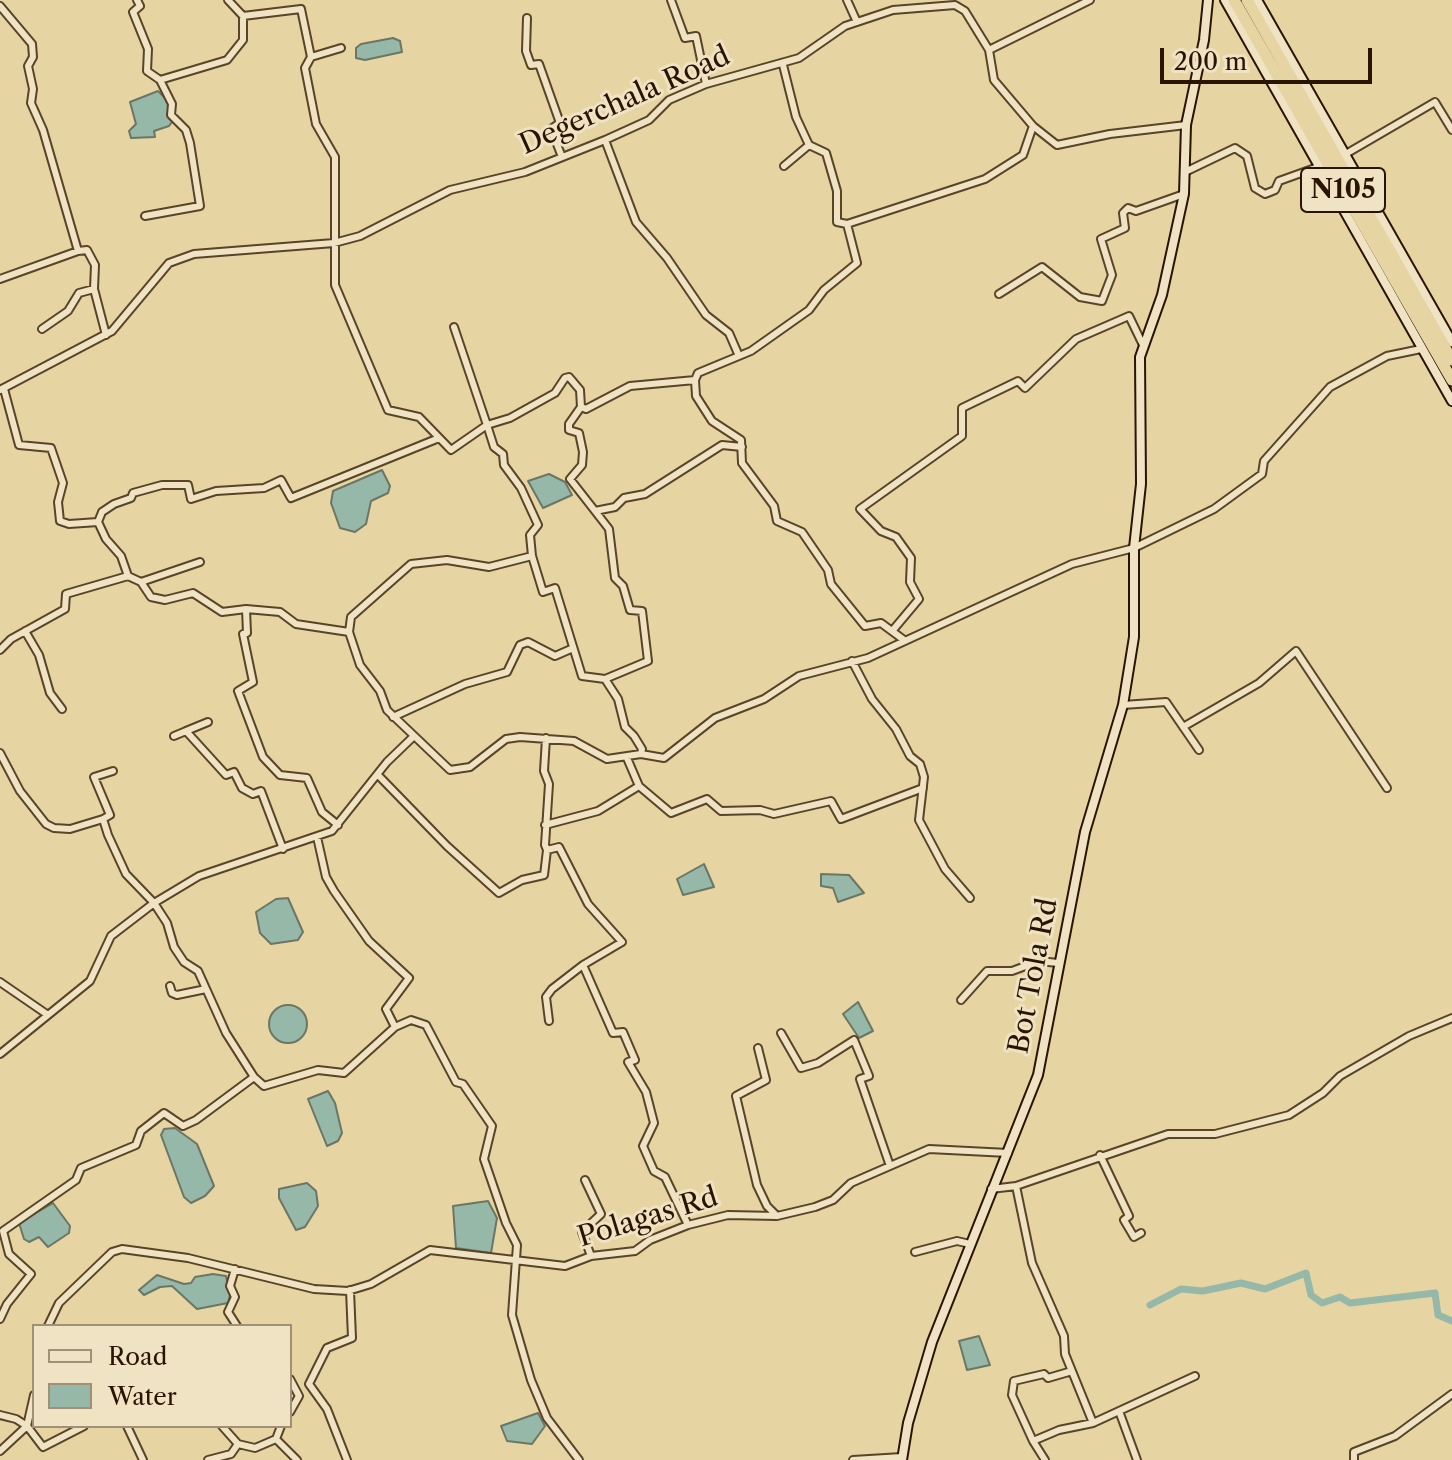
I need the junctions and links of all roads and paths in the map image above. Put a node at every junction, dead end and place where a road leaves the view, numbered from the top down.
1 (137, 0) edge
2 (228, 0) edge
3 (671, 0) edge
4 (847, 0) edge
5 (965, 0) edge
6 (1090, 0) edge
7 (1208, 0) edge
8 (1225, 0) edge
9 (1234, 0) edge
10 (1247, 0) edge
11 (1257, 0) edge
12 (0, 6) edge
13 (965, 11) junction
14 (243, 16) junction
15 (527, 18) dead end
16 (857, 22) junction
17 (341, 48) dead end
18 (989, 50) junction
19 (311, 57) junction
20 (783, 65) dead end
21 (160, 80) junction
22 (706, 84) junction
23 (1186, 125) junction
24 (1033, 126) junction
25 (1452, 130) edge
26 (605, 140) junction
27 (809, 145) junction
28 (1344, 155) junction
29 (562, 157) junction
30 (784, 166) dead end
31 (1318, 167) junction
32 (1185, 172) junction
33 (1184, 194) junction
34 (145, 216) dead end
35 (847, 224) junction
36 (334, 243) junction
37 (78, 251) junction
38 (0, 279) edge
39 (94, 289) junction
40 (999, 294) dead end
41 (454, 327) dead end
42 (42, 329) dead end
43 (106, 335) junction
44 (1452, 342) edge
45 (1143, 345) junction
46 (1421, 349) junction
47 (739, 356) junction
48 (1452, 360) edge
49 (695, 380) junction
50 (1452, 380) edge
51 (2, 390) edge
52 (1452, 401) edge
53 (581, 407) junction
54 (487, 425) junction
55 (439, 438) junction
56 (742, 447) junction
57 (595, 511) junction
58 (98, 522) junction
59 (1134, 548) junction
60 (532, 556) junction
61 (200, 562) dead end
62 (128, 576) junction
63 (141, 582) junction
64 (246, 609) junction
65 (893, 630) junction
66 (25, 631) junction
67 (349, 632) junction
68 (904, 640) junction
69 (571, 649) junction
70 (0, 650) edge
71 (852, 661) junction
72 (605, 679) junction
73 (1123, 705) junction
74 (62, 709) dead end
75 (393, 717) junction
76 (208, 722) dead end
77 (1183, 727) junction
78 (186, 731) junction
79 (174, 736) dead end
80 (414, 736) junction
81 (546, 738) junction
82 (1199, 750) dead end
83 (0, 753) edge
84 (641, 754) junction
85 (627, 758) junction
86 (113, 771) dead end
87 (378, 775) junction
88 (639, 786) junction
89 (923, 788) junction
90 (1387, 788) dead end
91 (103, 819) junction
92 (338, 825) junction
93 (545, 825) junction
94 (317, 837) junction
95 (283, 849) junction
96 (547, 850) junction
97 (970, 898) dead end
98 (154, 903) junction
99 (1058, 963) junction
100 (583, 965) junction
101 (0, 982) edge
102 (170, 986) dead end
103 (206, 989) junction
104 (961, 1000) dead end
105 (48, 1015) junction
106 (1452, 1018) edge
107 (549, 1021) dead end
108 (395, 1027) junction
109 (781, 1033) dead end
110 (758, 1048) dead end
111 (0, 1054) edge
112 (254, 1077) junction
113 (1008, 1153) junction
114 (1100, 1155) junction
115 (890, 1166) junction
116 (585, 1180) dead end
117 (1016, 1186) junction
118 (991, 1189) junction
119 (777, 1216) junction
120 (688, 1225) junction
121 (1141, 1233) dead end
122 (970, 1244) junction
123 (915, 1252) dead end
124 (591, 1256) junction
125 (517, 1260) junction
126 (235, 1269) junction
127 (350, 1290) junction
128 (0, 1319) edge
129 (49, 1324) edge
130 (236, 1324) edge
131 (1072, 1371) junction
132 (1195, 1376) dead end
133 (292, 1383) edge
134 (1452, 1394) edge
135 (32, 1404) edge
136 (292, 1408) edge
137 (1119, 1411) junction
138 (0, 1415) edge
139 (1093, 1423) junction
140 (27, 1426) junction
141 (80, 1428) edge
142 (128, 1428) edge
143 (224, 1428) edge
144 (280, 1428) edge
145 (276, 1439) junction
146 (1033, 1441) junction
147 (238, 1444) junction
148 (0, 1451) edge
149 (233, 1457) edge
150 (902, 1458) edge
151 (143, 1460) edge
152 (208, 1460) edge
153 (297, 1460) edge
154 (347, 1460) edge
155 (579, 1460) edge
156 (853, 1460) edge
157 (1045, 1460) edge
158 (1137, 1460) edge
159 (1354, 1460) edge

1 - 21 street
2 - 14 street
3 - 22 street
4 - 16 street
5 - 13 street
6 - 18 street
7 - 23 main road, Bot Tola Rd
8 - 31 main road
9 - 50 highway, N105
10 - 48 highway, N105
11 - 28 main road
12 - 37 street
13 - 16 street, Degerchala Road
13 - 18 street
14 - 19 street
14 - 21 street
15 - 29 street
16 - 22 street, Degerchala Road
17 - 19 street
18 - 24 street
19 - 36 street
20 - 27 street
21 - 34 street
22 - 26 street, Degerchala Road
23 - 24 street
23 - 32 main road, Bot Tola Rd
24 - 35 street
25 - 28 street
26 - 29 street, Degerchala Road
26 - 47 street
27 - 30 street
27 - 35 street
28 - 44 main road
29 - 36 street, Degerchala Road
31 - 32 street
31 - 46 main road
32 - 33 main road, Bot Tola Rd
33 - 40 street
33 - 45 main road, Bot Tola Rd
35 - 47 street
36 - 43 street, Degerchala Road
36 - 55 street
37 - 38 street
37 - 39 street
39 - 42 street
39 - 43 street
41 - 54 street
43 - 51 street, Degerchala Road
45 - 59 main road, Bot Tola Rd
45 - 65 street
46 - 52 main road
46 - 59 street
47 - 49 street
49 - 53 street
49 - 56 street
51 - 58 street
53 - 54 street
53 - 57 street
54 - 55 street
54 - 60 street
55 - 58 street
56 - 57 street
56 - 65 street
57 - 72 street
58 - 62 street
59 - 68 street
59 - 73 main road, Bot Tola Rd
60 - 67 street
60 - 69 street
61 - 63 street
62 - 63 street
62 - 66 street
63 - 64 street
64 - 67 street
64 - 92 street
65 - 68 street
66 - 70 street
66 - 74 street
67 - 75 street
68 - 71 street
69 - 72 street
69 - 75 street
71 - 84 street
71 - 89 street
72 - 84 street
73 - 77 street
73 - 99 main road, Bot Tola Rd
75 - 80 street
76 - 78 street
77 - 82 street
77 - 90 street
78 - 79 street
78 - 95 street
80 - 81 street
80 - 87 street
81 - 85 street
81 - 93 street
83 - 91 street
84 - 85 street
85 - 88 street
86 - 91 street
87 - 92 street
87 - 96 street
88 - 89 street
88 - 93 street
89 - 97 street
91 - 98 street
92 - 94 street
93 - 96 street
94 - 95 street
94 - 108 street
95 - 98 street
96 - 100 street
98 - 103 street
98 - 105 street
99 - 104 street
99 - 113 main road, Bot Tola Rd
100 - 107 street
100 - 120 street
101 - 105 street
102 - 103 street
103 - 112 street
105 - 111 street
106 - 114 street
108 - 112 street
108 - 125 street
109 - 115 street
110 - 119 street
112 - 128 street
113 - 115 street, Polagas Rd
113 - 118 main road, Bot Tola Rd
114 - 117 street
114 - 121 street
115 - 119 street, Polagas Rd
116 - 124 street
117 - 118 street
117 - 131 street
118 - 122 main road, Bot Tola Rd
119 - 120 street, Polagas Rd
120 - 124 street, Polagas Rd
122 - 123 street
122 - 150 main road, Bot Tola Rd
124 - 125 street, Polagas Rd
125 - 127 street, Polagas Rd
125 - 155 street
126 - 127 street, Polagas Rd
126 - 129 street, Polagas Rd
126 - 130 street
127 - 154 street
131 - 139 street
131 - 146 street
132 - 137 street
133 - 136 street
134 - 159 street
135 - 140 street
137 - 139 street
137 - 158 street
138 - 140 street
139 - 146 street
140 - 141 street
140 - 148 street
142 - 151 street
143 - 147 street
144 - 145 street
145 - 147 street
145 - 153 street
146 - 157 street
147 - 149 street
149 - 152 street
150 - 156 street

